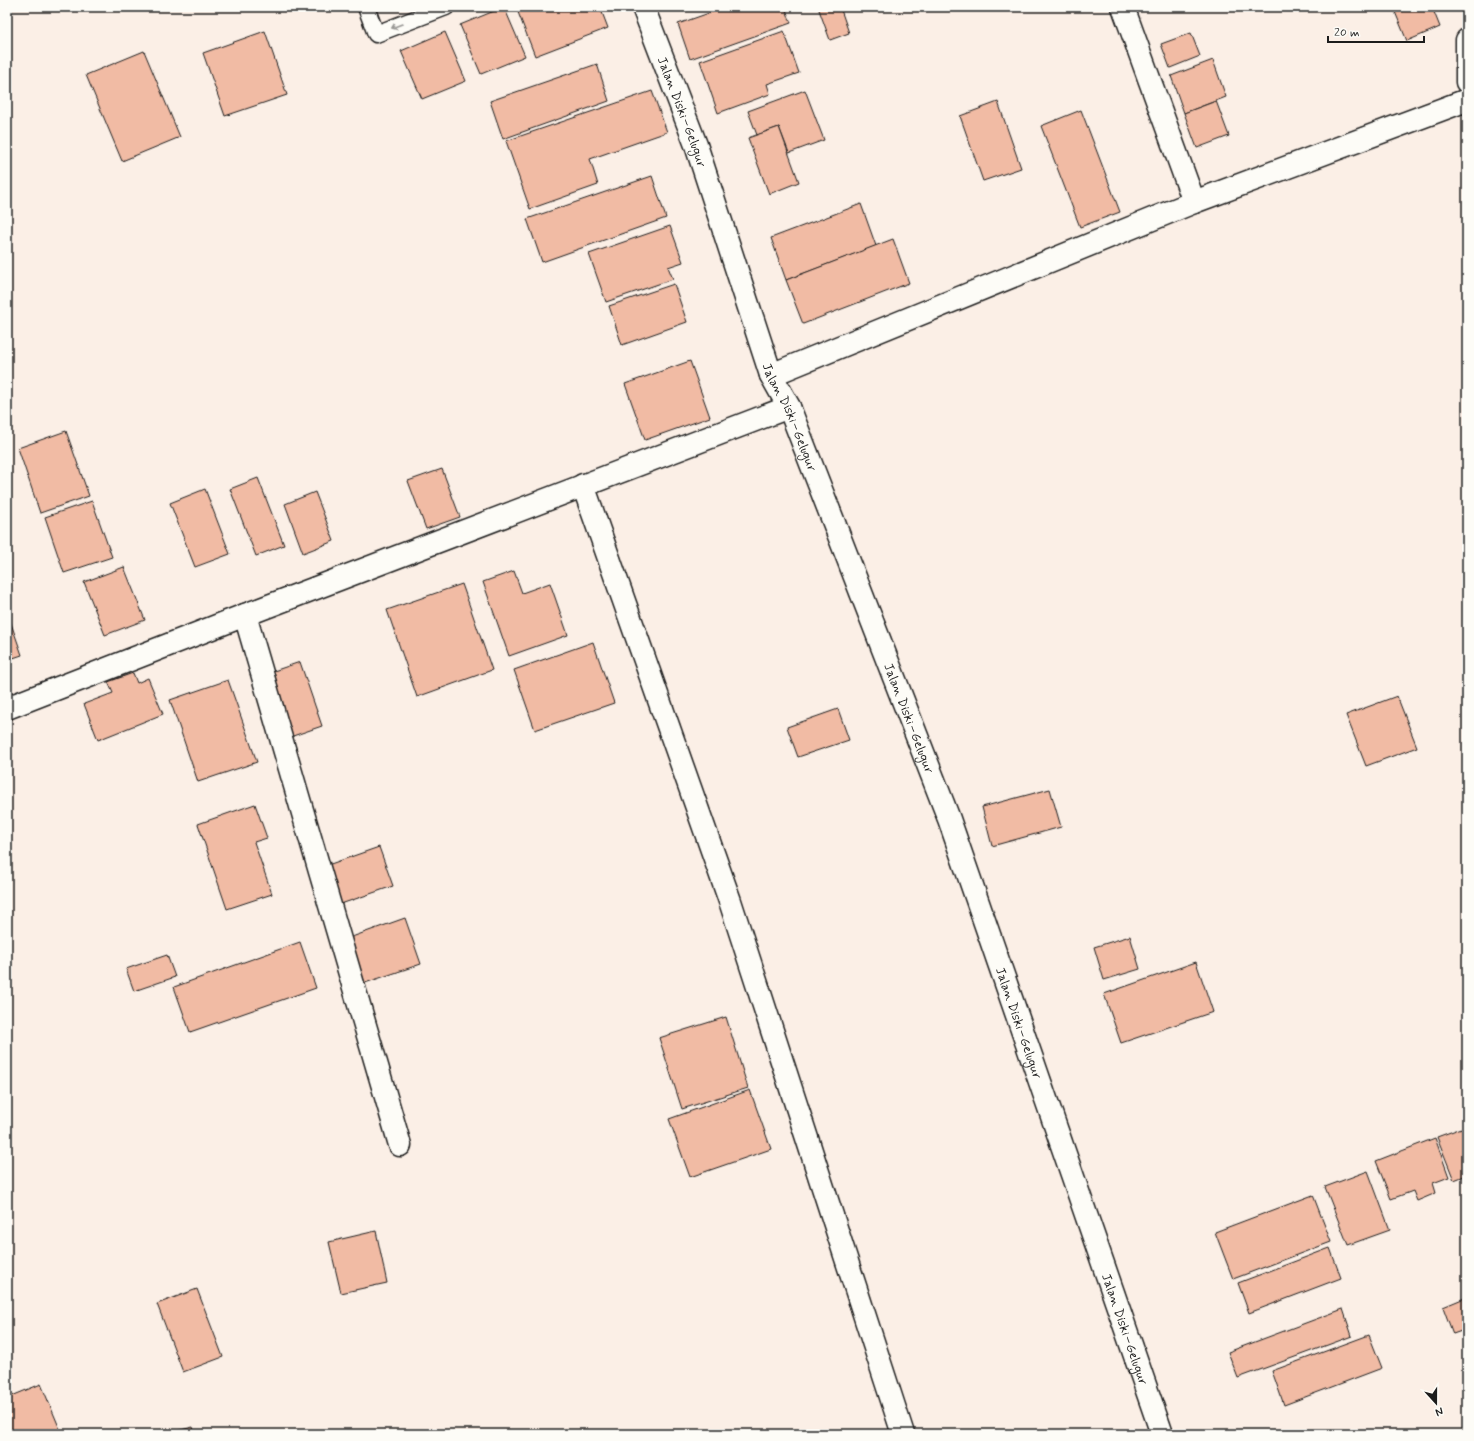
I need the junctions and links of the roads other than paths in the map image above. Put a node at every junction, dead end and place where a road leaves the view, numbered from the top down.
1 (366, 7) edge
2 (446, 7) edge
3 (643, 7) edge
4 (1123, 7) edge
5 (1467, 40) edge
6 (1467, 82) edge
7 (1467, 100) edge
8 (1194, 202) junction
9 (771, 375) junction
10 (789, 407) junction
11 (583, 485) junction
12 (245, 615) junction
13 (7, 708) edge
14 (400, 1145) dead end
15 (903, 1434) edge
16 (1162, 1434) edge

2 -> 1 lane
3 - 9 street, Jalan Diski–Gelugur
4 - 8 street
5 - 6 street
7 - 8 street
8 - 9 street
9 - 10 street, Jalan Diski–Gelugur
10 - 11 street
10 - 16 street, Jalan Diski–Gelugur
11 - 12 street
11 - 15 street
12 - 13 street
12 - 14 street

